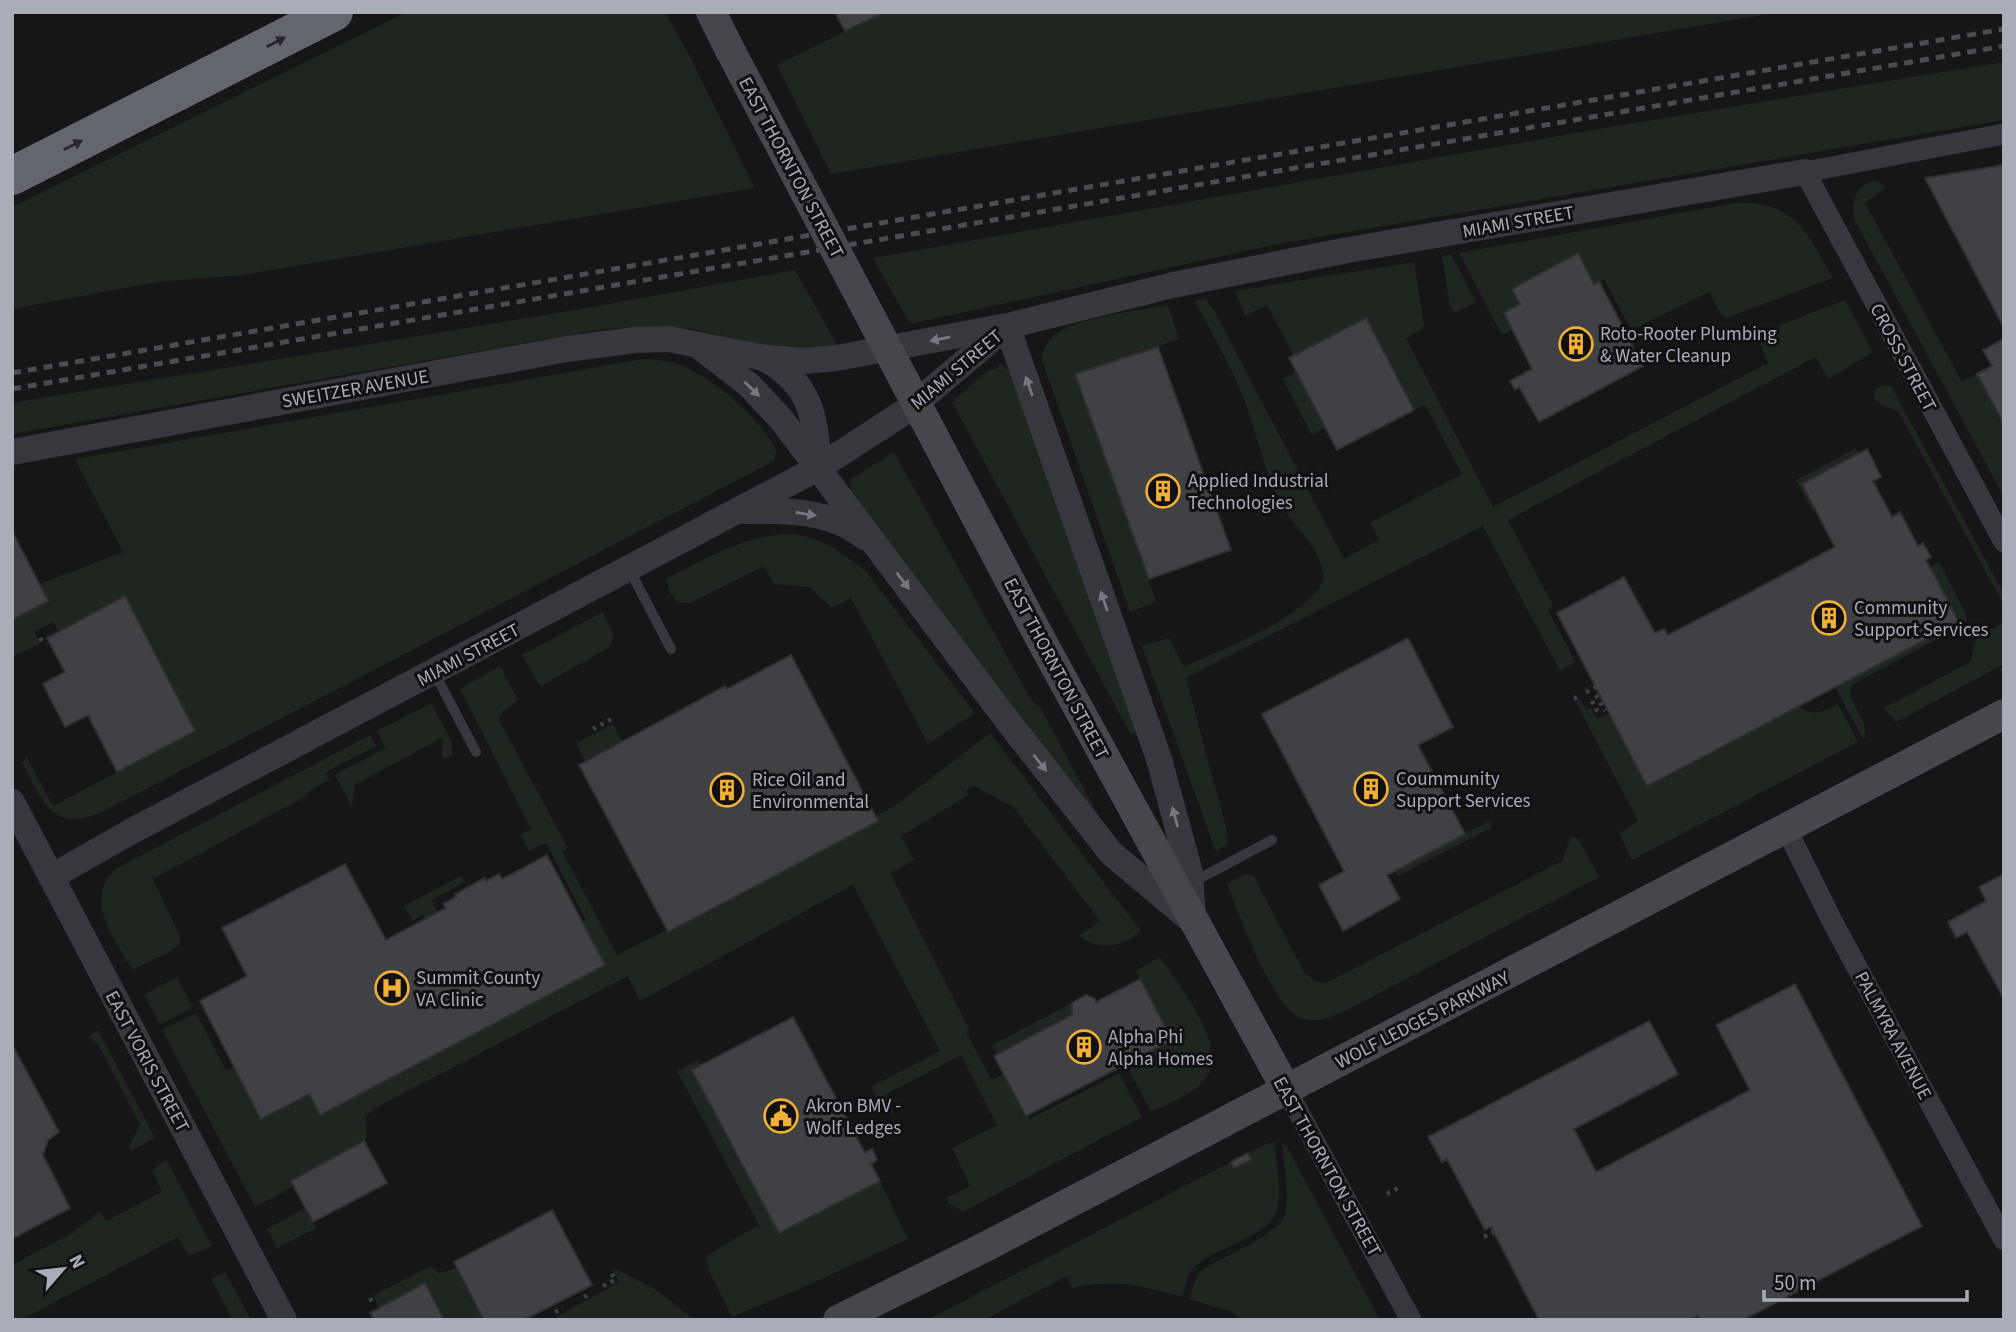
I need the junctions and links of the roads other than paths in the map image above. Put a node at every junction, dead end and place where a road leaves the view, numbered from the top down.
1 (334, 12) edge
2 (711, 12) edge
3 (2004, 134) edge
4 (1805, 172) junction
5 (12, 176) edge
6 (1007, 326) junction
7 (699, 346) junction
8 (760, 357) junction
9 (12, 452) edge
10 (818, 468) junction
11 (738, 511) junction
12 (2004, 542) edge
13 (878, 548) junction
14 (629, 569) junction
15 (671, 649) dead end
16 (434, 671) junction
17 (2004, 714) edge
18 (476, 752) dead end
19 (12, 802) edge
20 (1786, 828) junction
21 (1272, 840) dead end
22 (51, 877) junction
23 (1191, 883) junction
24 (1194, 922) junction
25 (1286, 1089) junction
26 (2004, 1240) edge
27 (284, 1320) edge
28 (838, 1320) edge
29 (1411, 1320) edge

5 -> 1 highway
2 - 24 main road, EAST THORNTON STREET, bridge
3 - 4 street, MIAMI STREET
4 - 6 street, MIAMI STREET
4 - 12 street, CROSS STREET
6 -> 8 street, SWEITZER AVENUE
6 - 10 street, MIAMI STREET
23 -> 6 street
7 - 8 street, SWEITZER AVENUE
7 - 9 street, SWEITZER AVENUE
7 -> 10 street, SWEITZER AVENUE
8 - 10 street
10 - 11 street, MIAMI STREET
10 - 13 street, SWEITZER AVENUE
11 -> 13 street
11 - 14 street, MIAMI STREET
13 -> 24 street, SWEITZER AVENUE
14 - 15 lane
14 - 16 street, MIAMI STREET
16 - 18 lane
16 - 22 street, MIAMI STREET
17 - 20 main road, WOLF LEDGES PARKWAY
19 - 22 street, EAST VORIS STREET
20 - 25 main road, WOLF LEDGES PARKWAY
20 - 26 street, PALMYRA AVENUE
21 - 23 lane
22 - 27 street, EAST VORIS STREET
23 - 24 street
24 - 25 main road, EAST THORNTON STREET
25 - 28 main road, WOLF LEDGES PARKWAY
25 - 29 street, EAST THORNTON STREET

